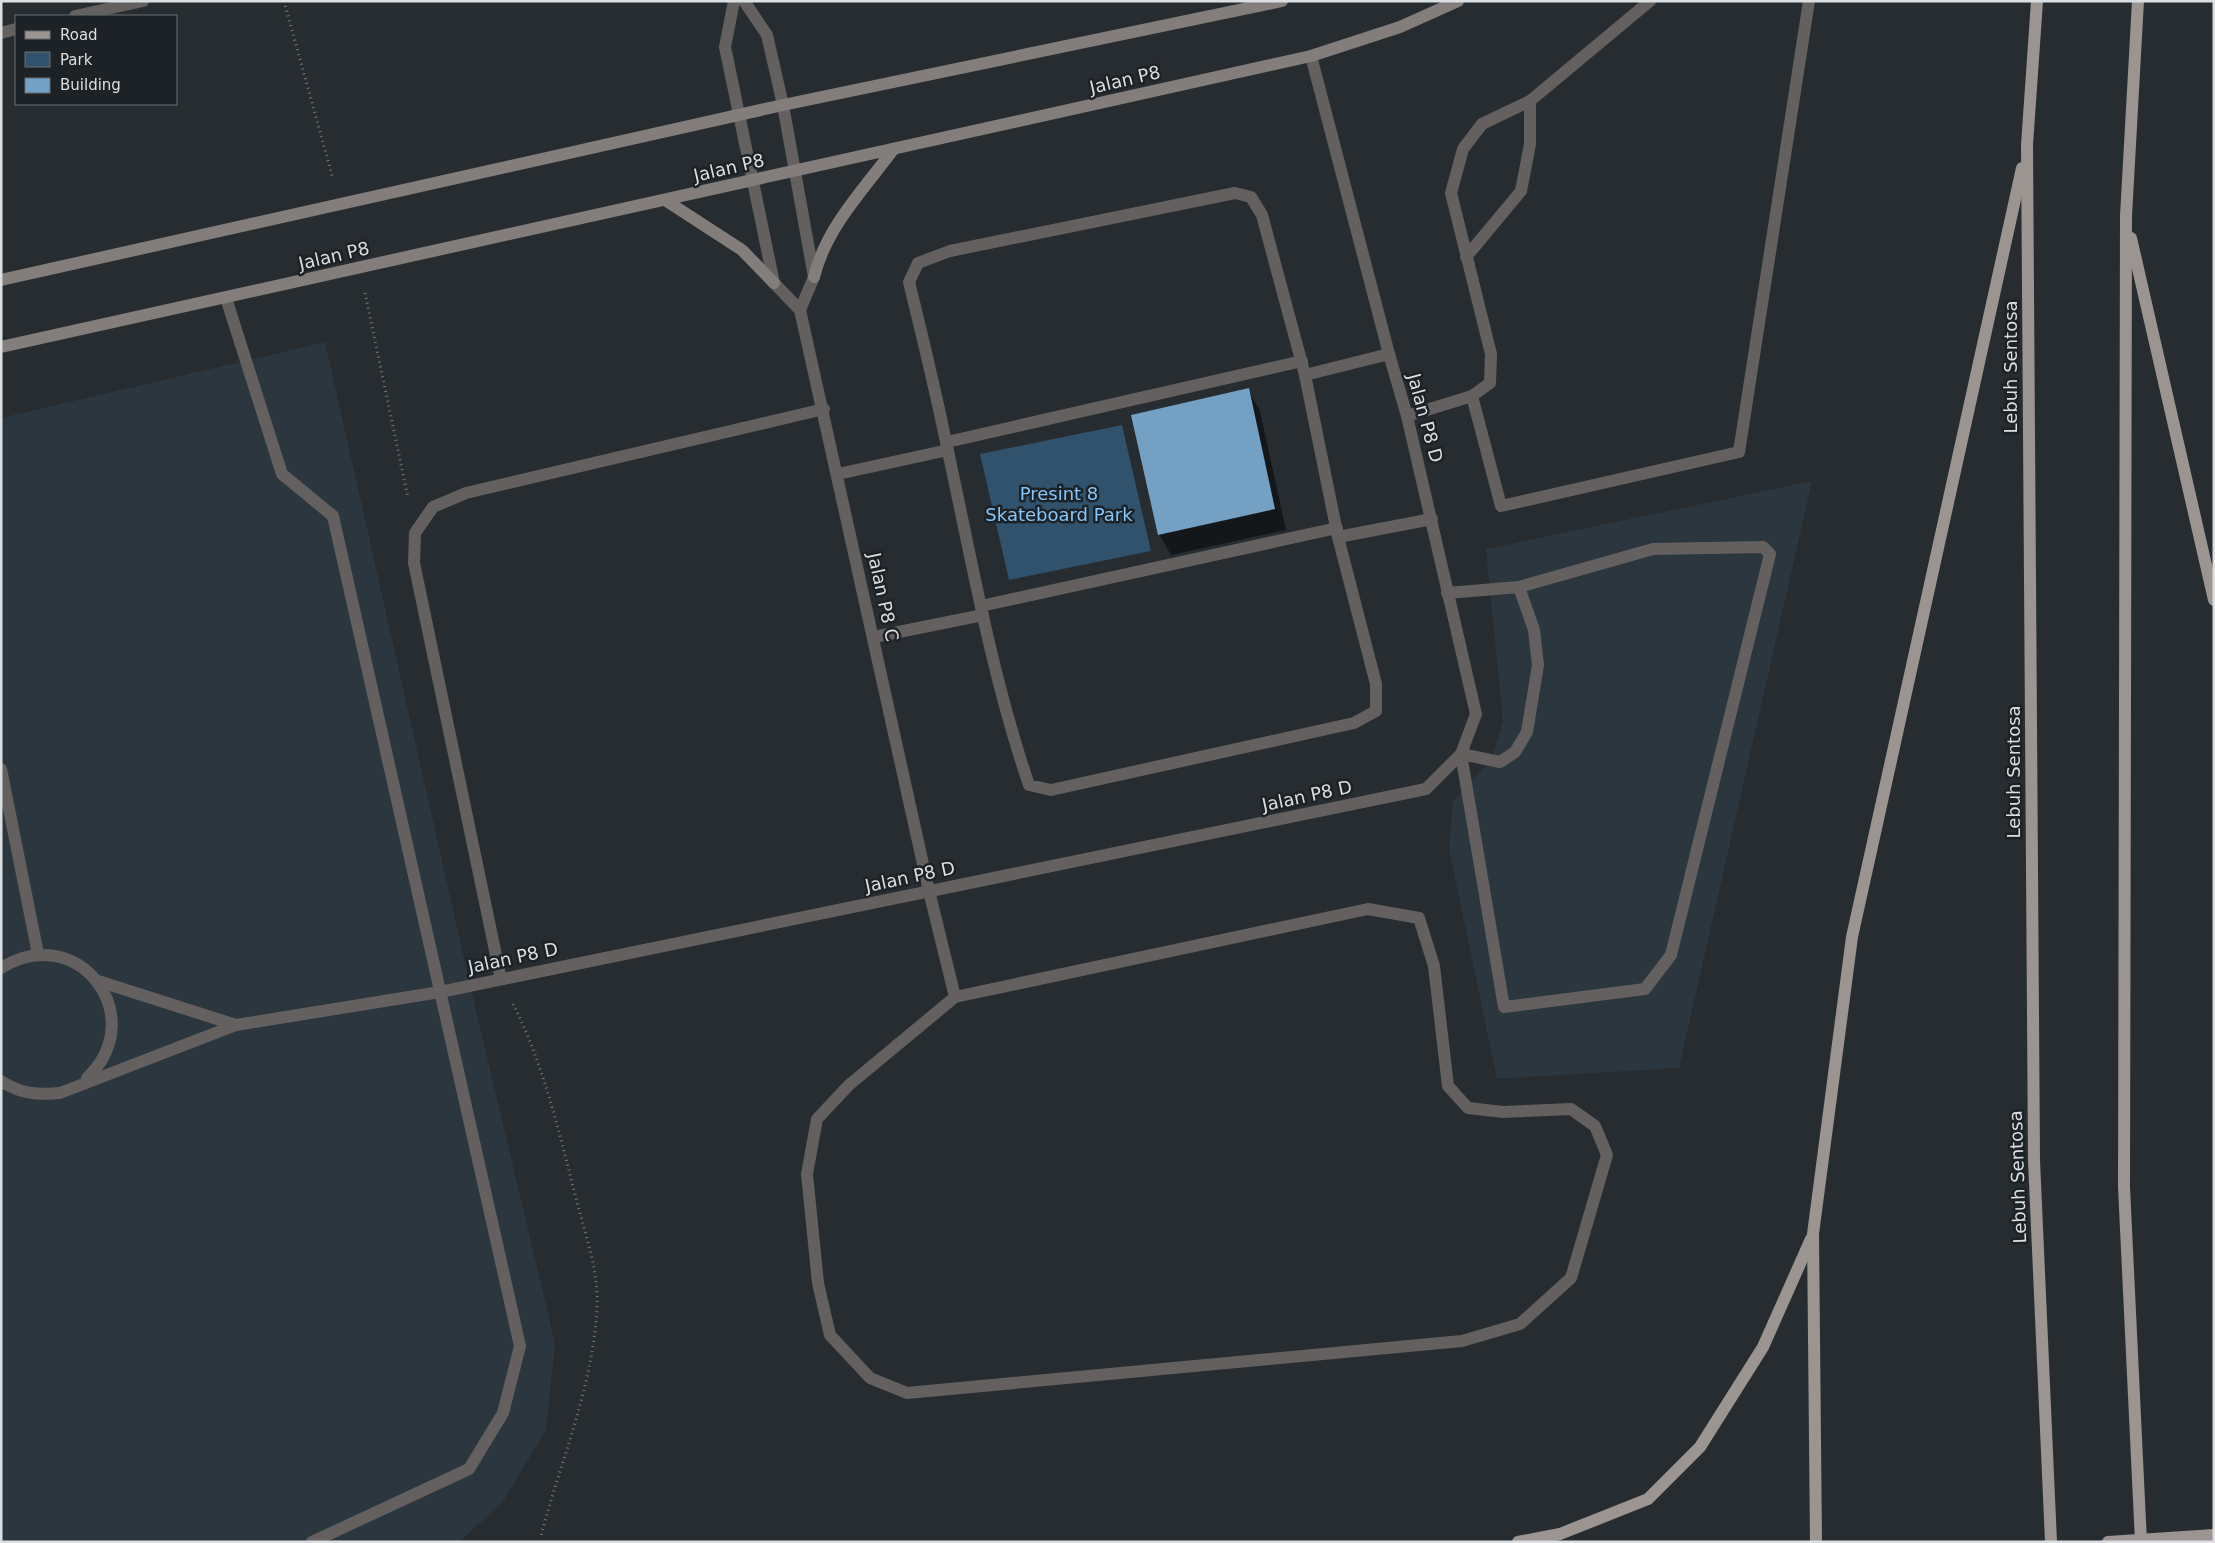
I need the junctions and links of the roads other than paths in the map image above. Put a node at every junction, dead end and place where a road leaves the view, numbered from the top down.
1 (143, 1) edge
2 (734, 1) edge
3 (744, 1) edge
4 (1282, 1) edge
5 (1458, 1) edge
6 (1650, 1) edge
7 (1809, 1) edge
8 (2037, 1) edge
9 (2138, 1) edge
10 (80, 15) edge
11 (15, 30) edge
12 (1, 33) edge
13 (1311, 56) junction
14 (1530, 101) junction
15 (783, 105) junction
16 (738, 115) junction
17 (2027, 145) junction
18 (892, 150) junction
19 (794, 171) junction
20 (753, 180) junction
21 (665, 200) junction
22 (2126, 216) junction
23 (1466, 257) junction
24 (814, 277) junction
25 (1, 280) edge
26 (774, 283) junction
27 (226, 298) junction
28 (800, 310) junction
29 (1, 347) edge
30 (1389, 354) junction
31 (1302, 362) junction
32 (1305, 375) junction
33 (1472, 396) junction
34 (824, 409) junction
35 (1407, 416) junction
36 (947, 446) junction
37 (838, 474) junction
38 (1432, 519) junction
39 (1338, 533) junction
40 (1519, 587) junction
41 (1447, 592) junction
42 (2214, 600) edge
43 (982, 611) junction
44 (874, 637) junction
45 (1461, 754) junction
46 (1, 769) edge
47 (930, 891) junction
48 (38, 954) junction
49 (1, 968) edge
50 (501, 979) junction
51 (98, 981) junction
52 (440, 992) junction
53 (955, 996) junction
54 (236, 1025) junction
55 (1, 1081) edge
56 (81, 1083) junction
57 (1814, 1234) junction
58 (2214, 1535) edge
59 (312, 1542) edge
60 (1518, 1542) edge
61 (1816, 1542) edge
62 (2051, 1542) edge
63 (2108, 1542) edge
64 (2141, 1542) edge

1 - 10 street
2 - 16 street
3 - 15 street
4 - 15 street
5 - 13 street, Jalan P8
6 - 14 street
7 - 33 street
8 - 17 main road, Lebuh Sentosa
9 - 22 main road
11 - 12 street
13 - 18 street, Jalan P8
13 - 30 street, Jalan P8 D
14 - 23 street
14 - 23 street
15 - 16 street
15 - 19 street
16 - 20 street
16 - 25 street
17 - 57 main road
17 - 62 main road, Lebuh Sentosa
18 - 19 street, Jalan P8
18 - 24 street
19 - 20 street, Jalan P8
19 - 24 street
20 - 21 street, Jalan P8
20 - 26 street
21 - 26 street
21 - 27 street, Jalan P8
22 - 42 main road
22 - 64 main road
23 - 33 street
24 - 28 street
26 - 28 street
27 - 29 street, Jalan P8
27 - 52 street
28 - 34 street, Jalan P8 C
30 - 32 street
30 - 35 street, Jalan P8 D
31 - 32 street
31 - 36 street
31 - 36 street
32 - 39 street
33 - 35 street
34 - 37 street, Jalan P8 C
34 - 50 street
35 - 38 street, Jalan P8 D
36 - 37 street
36 - 43 street
37 - 44 street, Jalan P8 C
38 - 39 street
38 - 41 street, Jalan P8 D
39 - 43 street
39 - 43 street
40 - 41 street
40 - 45 street
40 - 45 street
41 - 45 street, Jalan P8 D
43 - 44 street
44 - 47 street, Jalan P8 C
45 - 47 street, Jalan P8 D
46 - 48 street
47 - 50 street, Jalan P8 D
47 - 53 street, Jalan P8 C
48 - 49 street
48 - 51 street
50 - 52 street, Jalan P8 D
51 - 54 street
51 - 56 street
52 - 54 street, Jalan P8 D
52 - 59 street
53 - 53 street
54 - 56 street, Jalan P8 D
55 - 56 street, Jalan P8 D
57 - 60 main road
57 - 61 main road
58 - 63 main road, bridge

